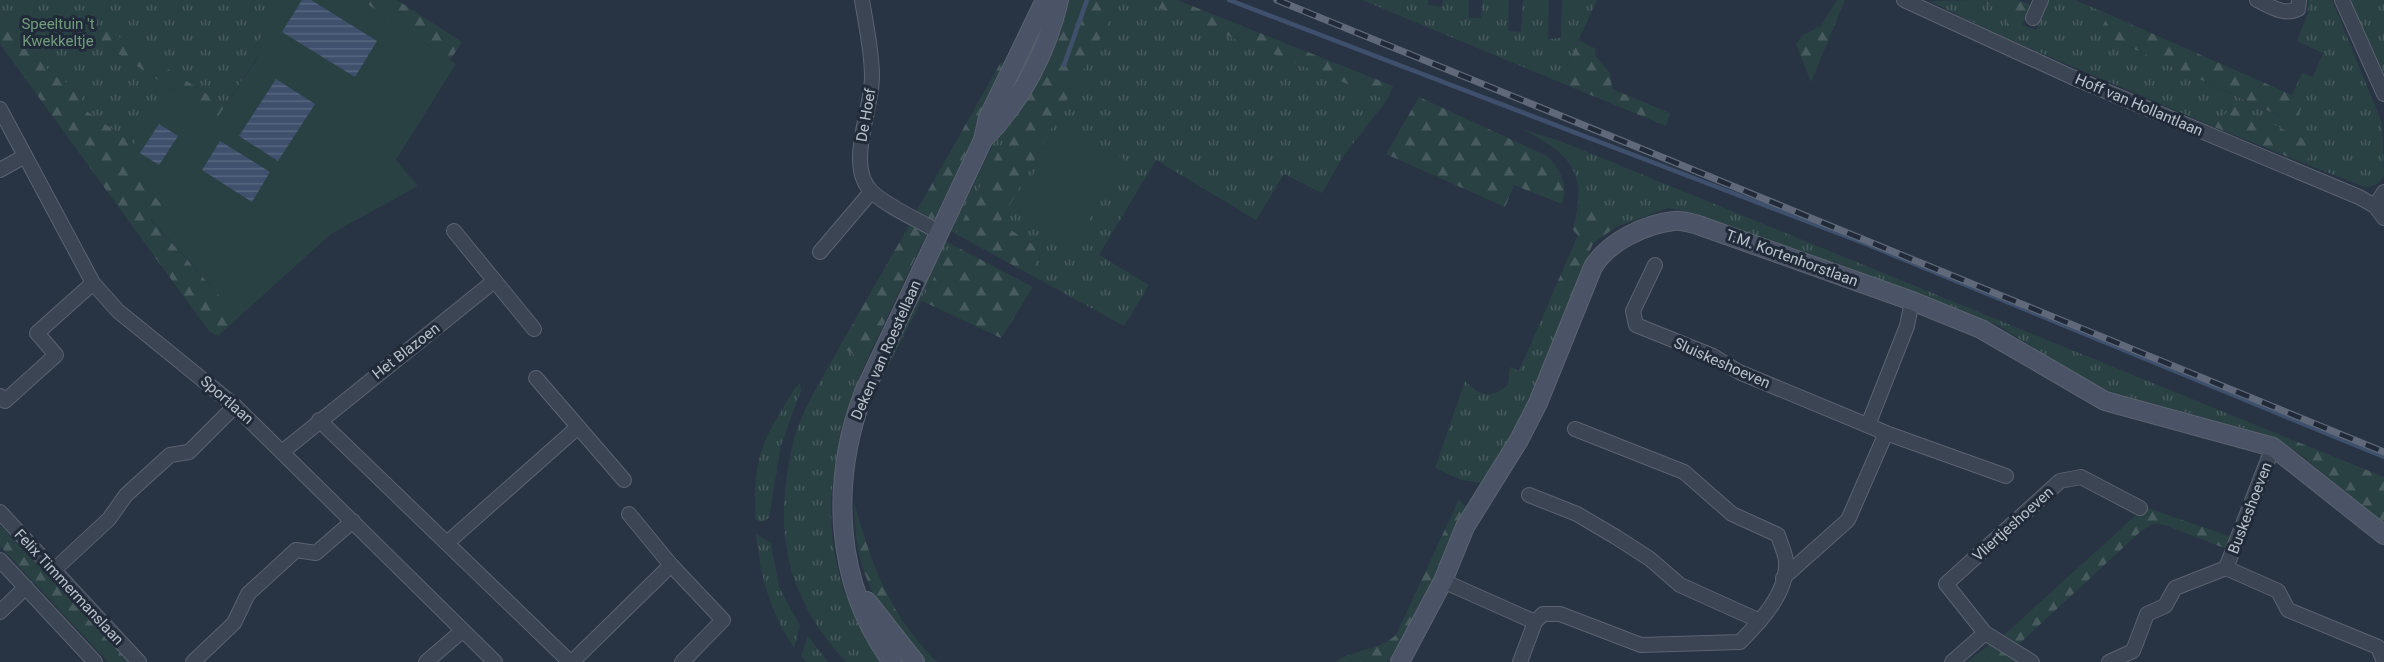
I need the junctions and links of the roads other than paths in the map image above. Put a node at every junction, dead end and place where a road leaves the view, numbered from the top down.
1 (862, 0) edge
2 (1045, 0) edge
3 (1059, 0) edge
4 (1904, 0) edge
5 (2041, 0) edge
6 (2257, 0) edge
7 (2299, 0) edge
8 (2342, 0) edge
9 (2033, 18) dead end
10 (2384, 94) edge
11 (0, 109) edge
12 (983, 140) junction
13 (25, 156) junction
14 (0, 170) edge
15 (871, 192) junction
16 (2384, 192) edge
17 (2375, 206) junction
18 (2384, 218) edge
19 (454, 231) dead end
20 (939, 232) junction
21 (820, 252) dead end
22 (1655, 265) dead end
23 (494, 282) junction
24 (93, 283) junction
25 (1912, 301) junction
26 (534, 329) dead end
27 (536, 378) dead end
28 (0, 396) edge
29 (236, 406) junction
30 (320, 420) junction
31 (1868, 425) junction
32 (578, 427) junction
33 (1575, 429) dead end
34 (1886, 433) junction
35 (2272, 447) junction
36 (282, 452) junction
37 (2006, 476) dead end
38 (624, 480) dead end
39 (1529, 495) dead end
40 (2140, 508) dead end
41 (0, 512) edge
42 (629, 514) dead end
43 (353, 520) junction
44 (2384, 535) edge
45 (447, 543) junction
46 (0, 560) edge
47 (671, 565) junction
48 (2226, 568) junction
49 (54, 570) junction
50 (852, 573) junction
51 (1783, 578) junction
52 (1443, 581) junction
53 (26, 587) junction
54 (0, 612) edge
55 (1760, 621) junction
56 (1535, 622) junction
57 (462, 631) junction
58 (1985, 633) junction
59 (95, 662) edge
60 (139, 662) edge
61 (193, 662) edge
62 (426, 662) edge
63 (495, 662) edge
64 (571, 662) edge
65 (682, 662) edge
66 (892, 662) edge
67 (915, 662) edge
68 (1400, 662) edge
69 (1520, 662) edge
70 (1952, 662) edge
71 (2032, 662) edge
72 (2109, 662) edge
73 (2384, 662) edge

1 - 15 street, De Hoef
2 - 12 street, Deken van Roestellaan
3 - 12 street, Deken van Roestellaan
4 - 17 street, Hoff van Hollantlaan
5 - 9 street
6 - 7 street
8 - 10 street
11 - 13 street, Sportlaan
12 - 20 street, Deken van Roestellaan
13 - 14 street
13 - 24 street, Sportlaan
15 - 20 street
15 - 21 street
16 - 17 street
17 - 18 street, Hoff van Hollantlaan
19 - 23 street
20 - 50 street, Deken van Roestellaan
22 - 31 street, Sluiskeshoeven
23 - 26 street
23 - 30 street, Het Blazoen
24 - 28 street
24 - 29 street, Sportlaan
25 - 31 street
25 - 35 street, T.M. Kortenhorstlaan
25 - 52 street, T.M. Kortenhorstlaan
27 - 32 street
29 - 36 street, Sportlaan
29 - 49 street
30 - 36 street, Het Blazoen
30 - 45 street
31 - 34 street, Sluiskeshoeven
32 - 38 street
32 - 45 street
33 - 51 street
34 - 37 street, Sluiskeshoeven
34 - 51 street
35 - 44 street, T.M. Kortenhorstlaan
35 - 48 street, Buskeshoeven
36 - 43 street, Sportlaan
39 - 55 street
40 - 58 street, Vliertjeshoeven
41 - 49 street, Felix Timmermanslaan
42 - 47 street
43 - 57 street, Sportlaan
43 - 61 street
45 - 64 street
46 - 53 street
47 - 64 street
47 - 65 street
48 - 72 street, Buskeshoeven
48 - 73 street, Buskeshoeven
49 - 60 street, Felix Timmermanslaan
50 - 66 street, Deken van Roestellaan
50 - 67 street, Deken van Roestellaan
51 - 55 street
52 - 56 street
52 - 68 street, T.M. Kortenhorstlaan
53 - 54 street
53 - 59 street
55 - 56 street
56 - 69 street
57 - 62 street
57 - 63 street, Sportlaan
58 - 70 street
58 - 71 street, Vliertjeshoeven

